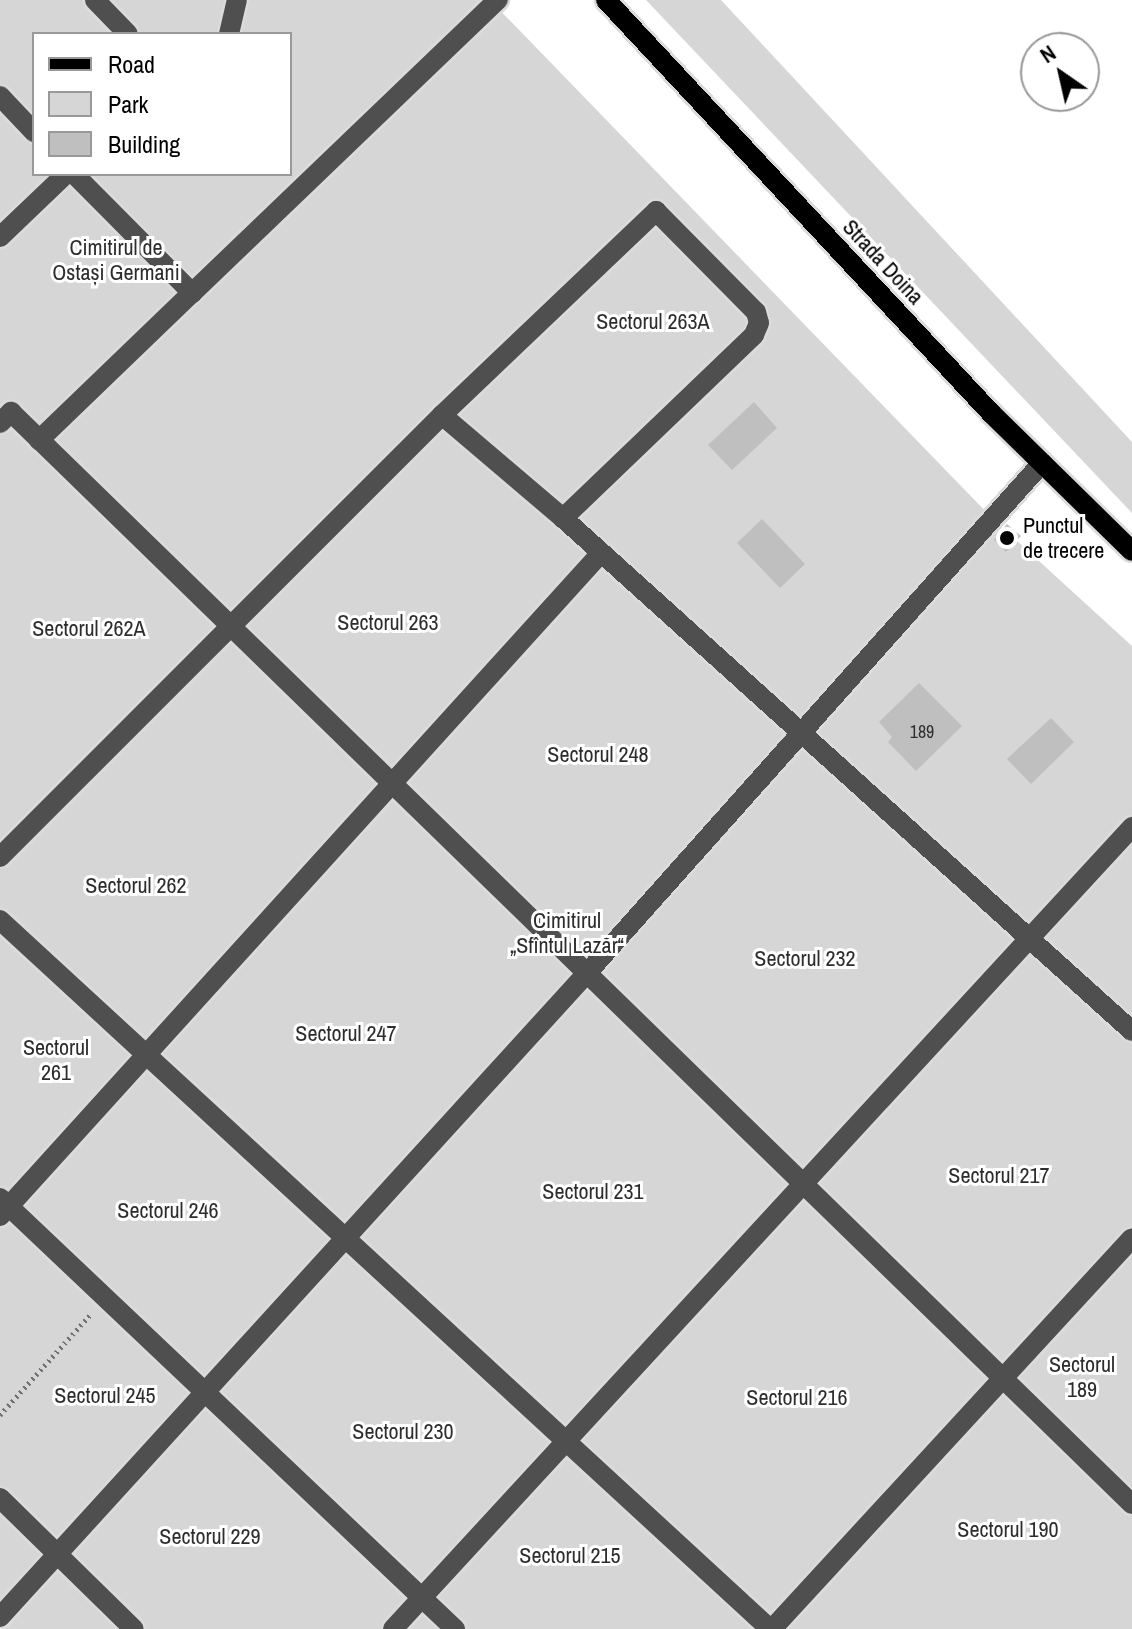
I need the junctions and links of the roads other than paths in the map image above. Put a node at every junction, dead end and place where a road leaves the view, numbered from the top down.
1 (95, 0) edge
2 (237, 0) edge
3 (498, 0) edge
4 (606, 0) edge
5 (126, 32) edge
6 (229, 32) edge
7 (0, 96) edge
8 (32, 130) edge
9 (64, 176) edge
10 (76, 176) edge
11 (0, 237) edge
12 (192, 293) junction
13 (442, 415) junction
14 (0, 423) edge
15 (39, 440) junction
16 (1042, 463) junction
17 (563, 518) junction
18 (1132, 551) edge
19 (601, 553) junction
20 (229, 627) junction
21 (801, 735) junction
22 (392, 782) junction
23 (1132, 827) edge
24 (0, 857) edge
25 (0, 920) edge
26 (1029, 941) junction
27 (588, 972) junction
28 (1132, 1031) edge
29 (148, 1052) junction
30 (806, 1184) junction
31 (3, 1207) edge
32 (345, 1235) junction
33 (1132, 1238) edge
34 (1002, 1378) junction
35 (206, 1391) junction
36 (567, 1441) junction
37 (0, 1498) edge
38 (1132, 1504) edge
39 (58, 1555) junction
40 (422, 1598) junction
41 (0, 1617) edge
42 (134, 1629) edge
43 (393, 1629) edge
44 (455, 1629) edge
45 (771, 1629) edge

1 - 5 lane
2 - 6 lane
3 - 12 lane
4 - 16 main road, Strada Doina
7 - 8 lane
9 - 11 lane
10 - 12 lane
12 - 15 lane
13 - 17 lane
13 - 17 lane
13 - 20 lane
14 - 15 lane
15 - 20 lane
16 - 18 main road, Strada Doina
16 - 21 lane
17 - 19 lane
19 - 21 lane
19 - 22 lane
20 - 22 lane
20 - 24 lane
21 - 26 lane
21 - 27 lane
22 - 27 lane
22 - 29 lane
23 - 26 lane
25 - 29 lane
26 - 28 lane
26 - 30 lane
27 - 30 lane
27 - 32 lane
29 - 31 lane
29 - 32 lane
30 - 34 lane
30 - 36 lane
31 - 35 lane
32 - 35 lane
32 - 36 lane
33 - 34 lane
34 - 38 lane
34 - 45 lane
35 - 39 lane
35 - 40 lane
36 - 40 lane
36 - 45 lane
37 - 39 lane
39 - 41 lane
39 - 42 lane
40 - 43 lane
40 - 44 lane

